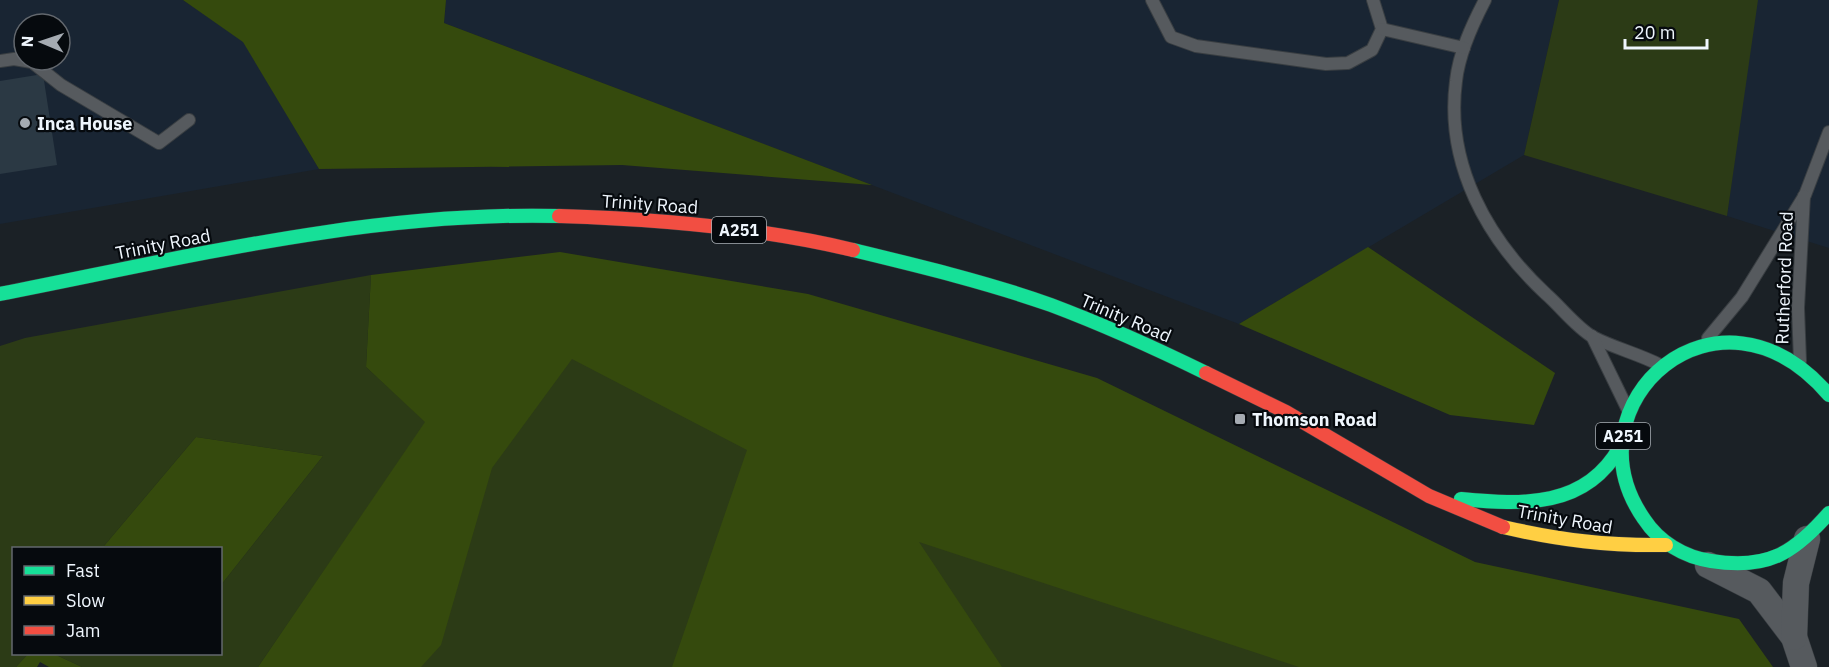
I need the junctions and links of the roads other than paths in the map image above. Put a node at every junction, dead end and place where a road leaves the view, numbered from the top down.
1 (1152, 0) edge
2 (1373, 0) edge
3 (1485, 0) edge
4 (1382, 29) junction
5 (1464, 48) junction
6 (0, 61) edge
7 (189, 120) dead end
8 (1829, 132) edge
9 (1829, 150) edge
10 (1819, 159) junction
11 (1804, 195) junction
12 (0, 294) edge
13 (1592, 336) junction
14 (1701, 345) junction
15 (1800, 363) junction
16 (1662, 366) junction
17 (1829, 395) edge
18 (1629, 411) junction
19 (1620, 447) junction
20 (1429, 496) junction
21 (1829, 513) edge
22 (1807, 539) junction
23 (1666, 545) junction
24 (1706, 564) junction
25 (1794, 637) junction
26 (1804, 667) edge

1 - 4 lane
2 - 4 lane
3 - 5 lane
4 - 5 lane
5 - 13 lane
6 - 7 lane
8 - 10 lane, Rutherford Road
9 - 10 lane
10 - 11 lane, Rutherford Road
11 - 14 lane, Rutherford Road
11 - 15 lane, Rutherford Road
12 - 20 main road, Trinity Road / A251
13 - 16 lane
13 - 18 lane
14 - 15 main road, Trinity Road / A251
14 - 16 main road, Trinity Road / A251
15 - 17 main road, Trinity Road / A251
16 - 18 main road, Trinity Road / A251
18 - 19 main road, Trinity Road / A251
19 - 20 main road, Trinity Road / A251
19 - 23 main road, Trinity Road / A251
20 - 23 main road, Trinity Road / A251
21 - 22 main road, Trinity Road / A251
22 - 24 main road, Trinity Road / A251
22 - 25 street
23 - 24 main road, Trinity Road / A251
24 - 25 street
25 - 26 street

